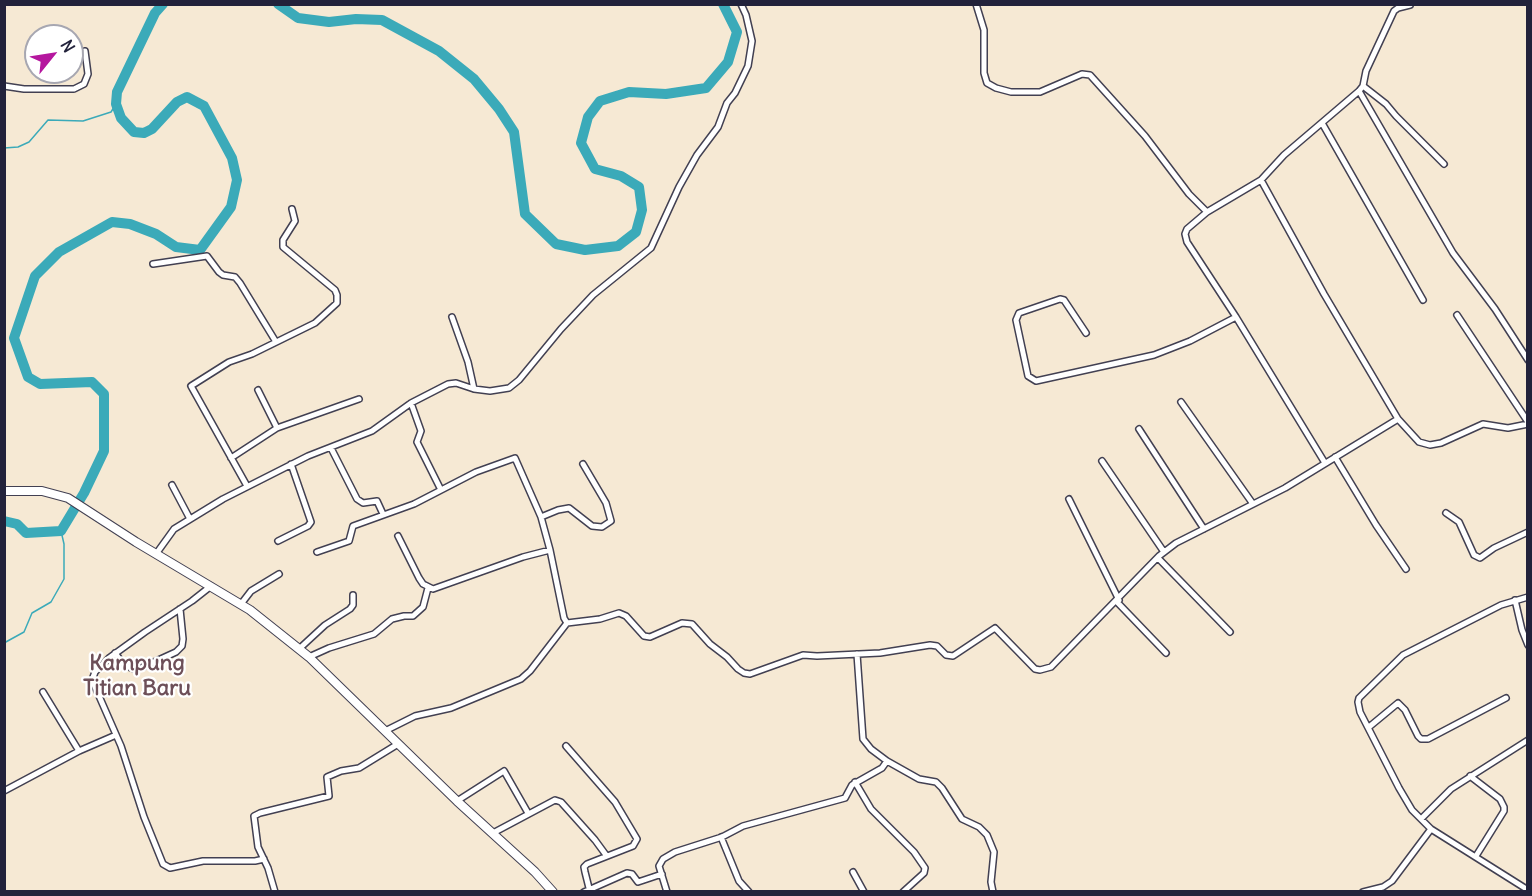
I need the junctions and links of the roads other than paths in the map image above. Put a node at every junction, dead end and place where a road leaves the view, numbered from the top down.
1 (741, 4) edge
2 (976, 4) edge
3 (1410, 5) edge
4 (85, 51) dead end
5 (4, 86) edge
6 (1361, 88) junction
7 (1322, 123) junction
8 (1444, 164) dead end
9 (1261, 180) junction
10 (292, 209) dead end
11 (1207, 212) junction
12 (153, 264) dead end
13 (1423, 300) dead end
14 (1457, 315) dead end
15 (452, 317) dead end
16 (1236, 317) junction
17 (1086, 333) dead end
18 (276, 342) junction
19 (1527, 360) edge
20 (474, 389) junction
21 (258, 390) dead end
22 (359, 399) dead end
23 (1181, 402) dead end
24 (411, 403) junction
25 (1398, 419) junction
26 (1527, 423) edge
27 (277, 428) junction
28 (1139, 429) dead end
29 (331, 448) junction
30 (1335, 457) junction
31 (231, 458) junction
32 (1102, 461) dead end
33 (1325, 463) junction
34 (291, 464) junction
35 (583, 464) dead end
36 (172, 485) dead end
37 (247, 486) junction
38 (441, 490) junction
39 (4, 491) edge
40 (1069, 499) dead end
41 (1253, 504) junction
42 (1446, 513) dead end
43 (383, 514) junction
44 (540, 518) junction
45 (190, 519) junction
46 (1204, 529) junction
47 (1527, 532) edge
48 (398, 536) dead end
49 (278, 541) dead end
50 (550, 550) junction
51 (317, 552) dead end
52 (1164, 552) junction
53 (156, 554) junction
54 (1158, 558) junction
55 (1406, 569) dead end
56 (279, 574) dead end
57 (211, 585) junction
58 (428, 588) junction
59 (353, 596) dead end
60 (1527, 597) edge
61 (1515, 600) junction
62 (1118, 601) junction
63 (241, 604) junction
64 (180, 609) junction
65 (567, 623) junction
66 (1230, 632) dead end
67 (1527, 645) edge
68 (300, 649) junction
69 (1166, 653) dead end
70 (115, 654) junction
71 (857, 654) junction
72 (309, 657) junction
73 (43, 692) dead end
74 (1506, 698) dead end
75 (1369, 727) junction
76 (385, 731) junction
77 (116, 735) junction
78 (1527, 740) edge
79 (398, 744) junction
80 (566, 746) dead end
81 (80, 751) junction
82 (887, 761) junction
83 (1470, 776) junction
84 (855, 782) junction
85 (4, 791) edge
86 (457, 801) junction
87 (528, 813) junction
88 (1421, 819) junction
89 (1431, 829) junction
90 (493, 833) junction
91 (721, 837) junction
92 (606, 855) junction
93 (1476, 856) junction
94 (264, 859) junction
95 (853, 872) dead end
96 (662, 874) junction
97 (587, 890) edge
98 (1527, 890) edge
99 (275, 891) edge
100 (553, 891) edge
101 (667, 891) edge
102 (749, 891) edge
103 (864, 891) edge
104 (903, 891) edge
105 (993, 891) edge
106 (1364, 891) edge

1 - 20 street
2 - 11 street
3 - 6 street
4 - 5 street
6 - 7 street
6 - 8 street
6 - 19 street
7 - 9 street
7 - 13 street
9 - 11 street
9 - 25 street
10 - 18 street
11 - 16 street
12 - 18 street
14 - 26 street
15 - 20 street
16 - 17 street
16 - 33 street
18 - 31 street
20 - 24 street
21 - 27 street
22 - 27 street
23 - 41 street
24 - 29 street
24 - 38 street
25 - 26 street
25 - 30 street
27 - 31 street
28 - 46 street
29 - 34 street
29 - 43 street
30 - 33 street
30 - 55 street
31 - 37 street
32 - 52 street
33 - 41 street
34 - 37 street
34 - 49 street
35 - 44 street
36 - 45 street
37 - 45 street
38 - 43 street
38 - 44 street
39 - 53 main road
40 - 62 street
41 - 46 street
42 - 47 street
43 - 51 street
44 - 50 street
45 - 53 street
46 - 52 street
48 - 58 street
50 - 58 street
50 - 65 street
52 - 54 street
53 - 57 main road
54 - 62 street
54 - 66 street
56 - 63 street
57 - 63 main road
57 - 64 street
58 - 72 street
59 - 68 street
60 - 61 street
61 - 67 street
61 - 75 street
62 - 69 street
62 - 71 street
63 - 68 main road
64 - 70 street
64 - 70 street
65 - 71 street
65 - 76 street
68 - 72 main road
70 - 77 street
71 - 82 street
72 - 76 main road
73 - 81 street
74 - 75 street
75 - 88 street
76 - 79 main road
77 - 81 street
77 - 94 street
78 - 83 street
79 - 86 main road
79 - 94 street
80 - 92 street
81 - 85 street
82 - 84 street
82 - 105 street
83 - 88 street
83 - 93 street
84 - 91 street
84 - 104 street
86 - 87 street
86 - 90 main road
87 - 90 street
87 - 92 street
88 - 89 street
89 - 93 street
89 - 106 street
90 - 100 main road
91 - 96 street
91 - 102 street
92 - 97 street
93 - 98 street
94 - 99 street
95 - 103 street
96 - 97 street
96 - 101 street

